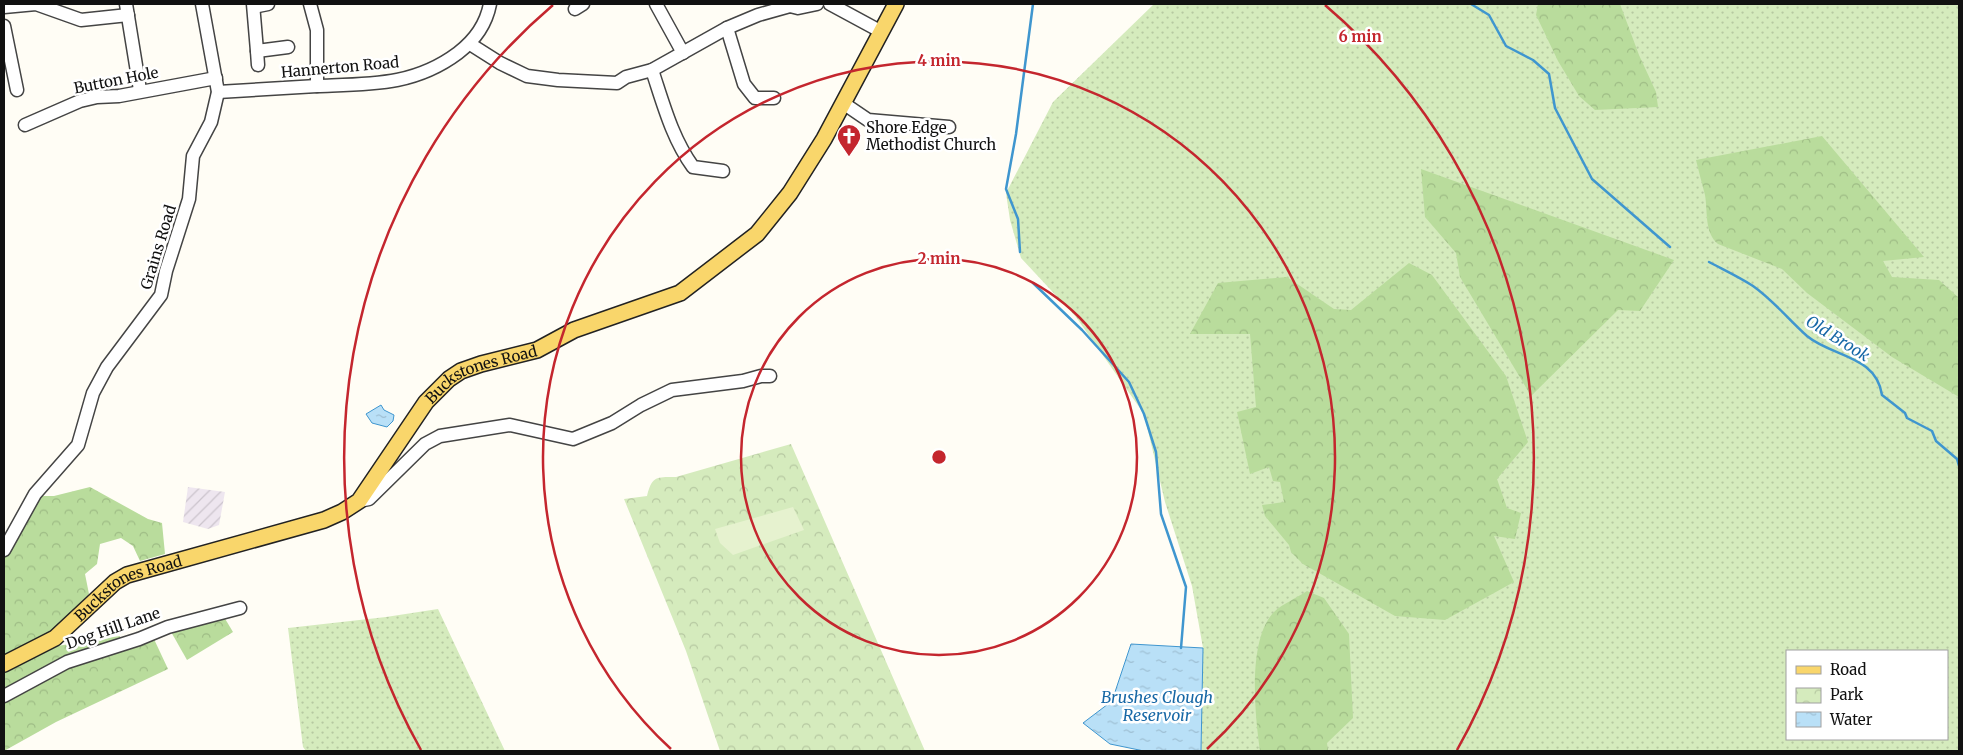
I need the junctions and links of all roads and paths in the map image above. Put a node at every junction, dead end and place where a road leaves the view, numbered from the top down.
1 (202, 4) edge
2 (254, 4) edge
3 (268, 4) edge
4 (310, 4) edge
5 (490, 4) edge
6 (656, 4) edge
7 (817, 4) edge
8 (830, 4) edge
9 (896, 4) edge
10 (791, 5) edge
11 (4, 7) edge
12 (127, 9) edge
13 (4, 26) edge
14 (727, 28) junction
15 (880, 31) junction
16 (470, 44) junction
17 (288, 46) dead end
18 (256, 50) junction
19 (683, 53) junction
20 (258, 65) dead end
21 (652, 70) junction
22 (8, 72) edge
23 (216, 78) junction
24 (317, 86) junction
25 (17, 90) dead end
26 (140, 90) junction
27 (218, 92) junction
28 (774, 98) dead end
29 (842, 103) junction
30 (25, 125) dead end
31 (949, 127) dead end
32 (723, 171) dead end
33 (770, 376) dead end
34 (359, 501) junction
35 (4, 550) edge
36 (240, 608) dead end
37 (4, 664) edge
38 (4, 696) edge

1 - 23 street, Grains Road
2 - 3 street
2 - 18 street
4 - 24 street
5 - 16 street, Hannerton Road
6 - 19 street
7 - 10 street
8 - 15 street
9 - 15 main road, Buckstones Road
10 - 14 street
11 - 12 street
12 - 26 street
13 - 22 street
14 - 19 street
14 - 28 street
15 - 29 main road, Buckstones Road
16 - 21 street
16 - 24 street, Hannerton Road
17 - 18 street
18 - 20 street
19 - 21 street
21 - 32 street
22 - 25 street
23 - 26 street, Button Hole
23 - 27 street, Grains Road
24 - 27 street, Hannerton Road
26 - 30 street, Button Hole
27 - 35 street, Grains Road
29 - 31 street
29 - 34 main road, Buckstones Road
33 - 34 street
34 - 37 main road, Buckstones Road
36 - 38 street, Dog Hill Lane

